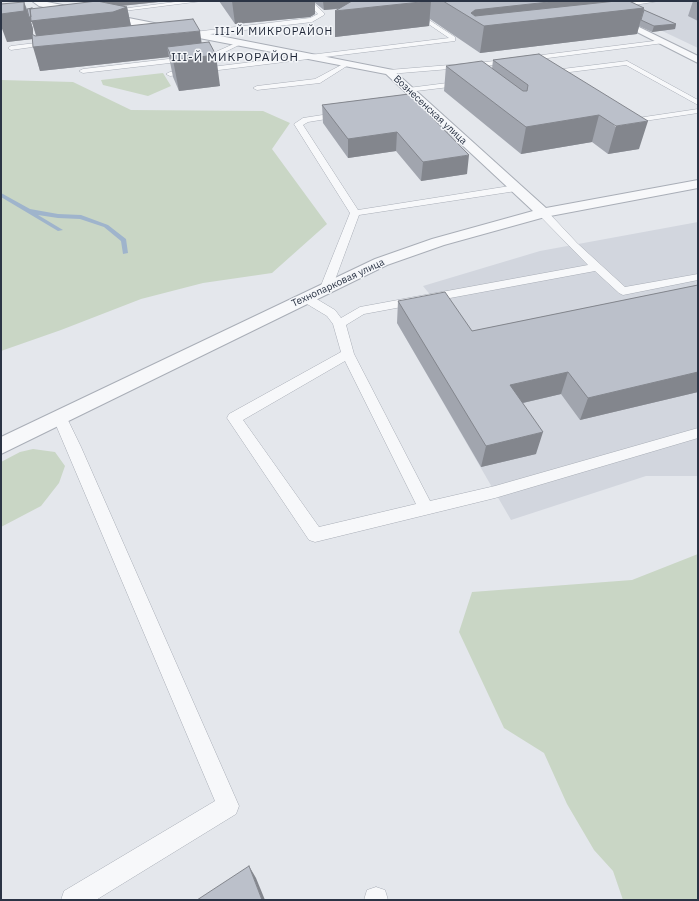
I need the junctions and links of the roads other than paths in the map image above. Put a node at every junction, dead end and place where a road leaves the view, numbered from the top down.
1 (36, 1) edge
2 (199, 1) edge
3 (308, 1) edge
4 (580, 1) edge
5 (656, 1) edge
6 (170, 3) edge
7 (595, 8) junction
8 (85, 17) junction
9 (423, 18) edge
10 (622, 22) junction
11 (606, 24) edge
12 (144, 25) junction
13 (131, 30) edge
14 (194, 34) junction
15 (207, 36) junction
16 (399, 38) dead end
17 (182, 40) edge
18 (57, 42) edge
19 (662, 42) junction
20 (240, 43) junction
21 (408, 47) junction
22 (11, 48) dead end
23 (315, 57) junction
24 (698, 60) edge
25 (347, 64) junction
26 (83, 71) dead end
27 (389, 72) junction
28 (170, 74) edge
29 (471, 82) edge
30 (555, 82) edge
31 (257, 88) dead end
32 (408, 90) junction
33 (698, 103) edge
34 (698, 111) edge
35 (352, 113) edge
36 (614, 119) edge
37 (698, 184) edge
38 (516, 188) junction
39 (355, 213) junction
40 (543, 213) junction
41 (597, 267) junction
42 (698, 277) edge
43 (326, 288) junction
44 (306, 298) junction
45 (339, 324) junction
46 (348, 354) junction
47 (60, 418) junction
48 (698, 433) edge
49 (1, 446) edge
50 (426, 508) junction
51 (73, 900) edge

1 - 8 street, Вознесенская улица
2 - 6 lane
3 - 14 lane
4 - 7 street
5 - 7 lane
6 - 8 lane
7 - 10 street
8 - 12 street, Вознесенская улица
9 - 21 lane
10 - 11 lane
10 - 19 street
12 - 13 lane
12 - 14 street, Вознесенская улица
14 - 15 street, Вознесенская улица
15 - 17 lane
15 - 20 street, Вознесенская улица
16 - 21 lane
18 - 22 lane
19 - 24 street
19 - 27 lane
20 - 23 street, Вознесенская улица
20 - 26 lane
21 - 23 lane
23 - 25 street, Вознесенская улица
23 - 28 lane
25 - 27 street, Вознесенская улица
25 - 31 lane
27 - 32 street, Вознесенская улица
29 - 32 lane
30 - 33 lane
32 - 38 street, Вознесенская улица
34 - 36 lane
35 - 39 lane
37 - 40 street, Технопарковая улица
38 - 39 lane
38 - 40 street, Вознесенская улица
39 - 43 lane
40 - 41 lane
40 - 43 street, Технопарковая улица
41 - 42 lane
41 - 45 lane
43 - 44 street, Технопарковая улица
44 - 45 lane
44 - 47 street, Технопарковая улица
45 - 46 lane
46 - 50 lane
46 - 50 lane
47 - 49 street, Технопарковая улица
47 - 51 lane
48 - 50 lane

